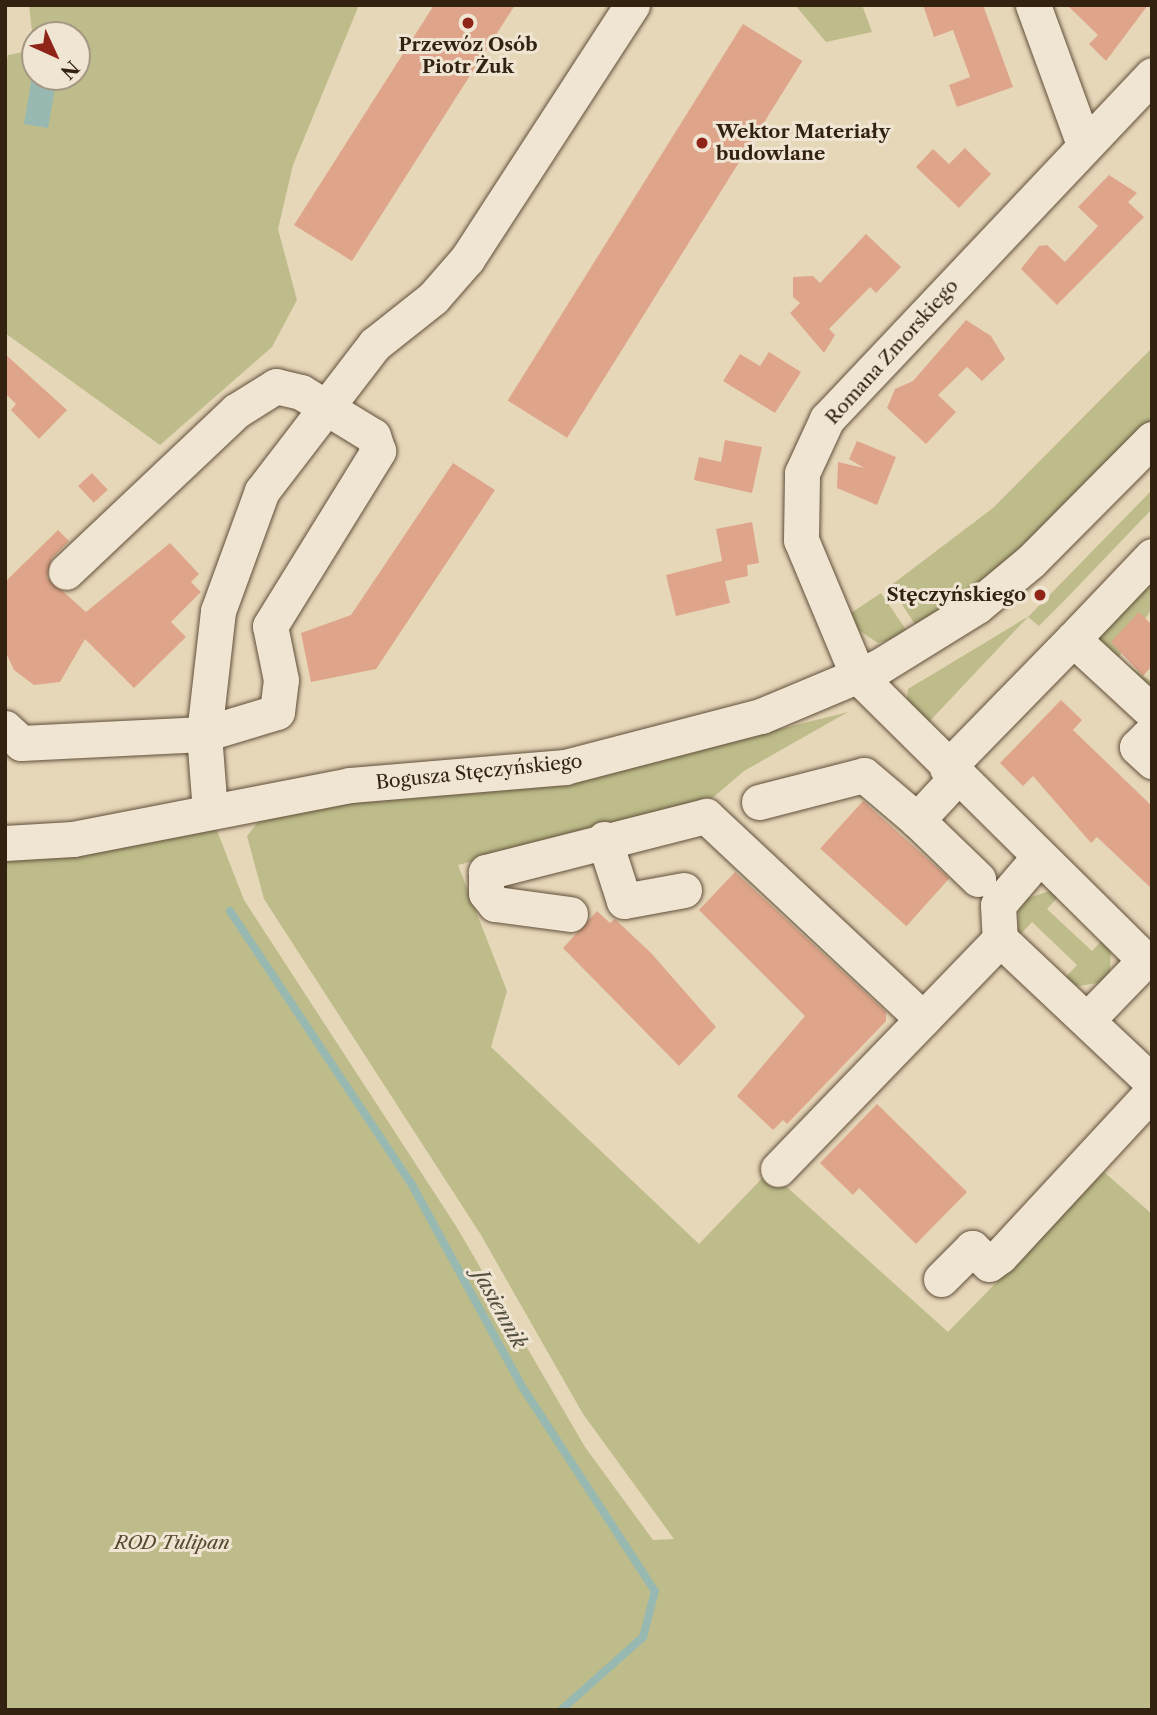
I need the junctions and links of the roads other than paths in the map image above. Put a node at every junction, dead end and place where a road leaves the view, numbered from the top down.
1 (632, 5) edge
2 (1033, 5) edge
3 (1152, 75) edge
4 (1084, 144) junction
5 (323, 404) junction
6 (1152, 439) edge
7 (1152, 556) edge
8 (66, 572) dead end
9 (1073, 639) junction
10 (858, 676) junction
11 (1152, 712) edge
12 (5, 729) edge
13 (1152, 732) edge
14 (204, 734) junction
15 (1152, 761) edge
16 (952, 773) junction
17 (759, 802) dead end
18 (210, 812) junction
19 (917, 820) junction
20 (604, 839) junction
21 (5, 843) edge
22 (1039, 857) junction
23 (978, 879) dead end
24 (684, 890) dead end
25 (570, 914) dead end
26 (1000, 939) junction
27 (1148, 957) edge
28 (923, 1018) junction
29 (1087, 1020) junction
30 (1152, 1082) edge
31 (1152, 1092) edge
32 (778, 1169) dead end
33 (941, 1279) dead end

1 - 5 street
2 - 4 street
3 - 4 street, Romana Zmorskiego
4 - 10 street, Romana Zmorskiego
5 - 8 street
5 - 14 street
5 - 14 street
6 - 10 street, Bogusza Stęczyńskiego
7 - 9 street
9 - 11 street
9 - 16 street
10 - 16 street
10 - 18 street, Bogusza Stęczyńskiego
12 - 14 street
13 - 15 street
14 - 18 street
16 - 19 street
16 - 22 street
17 - 19 street
18 - 21 street, Bogusza Stęczyńskiego
19 - 23 street
20 - 24 street
20 - 25 street
20 - 28 street
22 - 26 street
22 - 27 street
26 - 28 street
26 - 29 street
27 - 29 street
28 - 32 street
29 - 30 street
31 - 33 street

